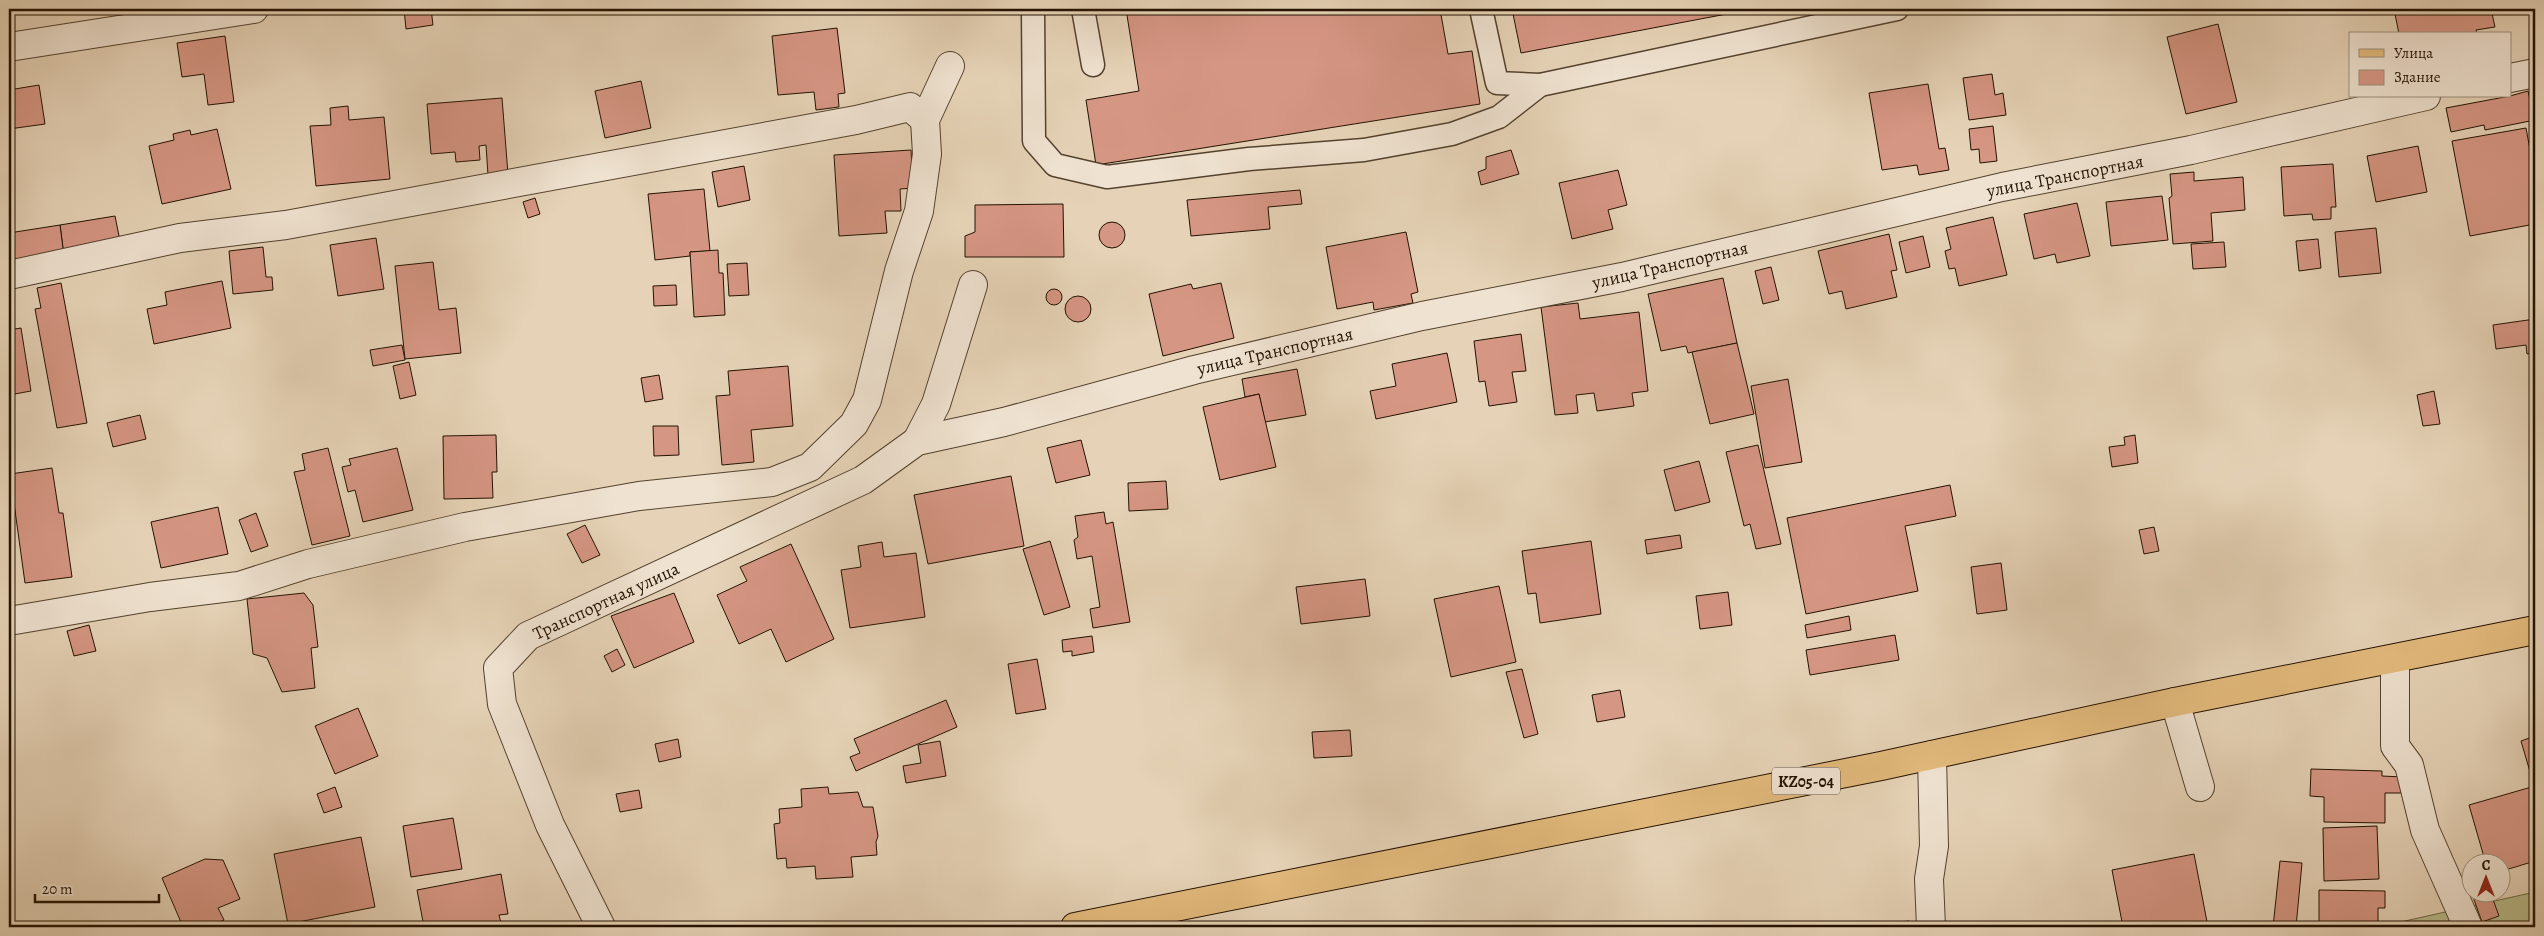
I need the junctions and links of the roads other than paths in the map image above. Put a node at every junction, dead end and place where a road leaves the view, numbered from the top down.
1 (254, 9) edge
2 (1033, 9) edge
3 (1084, 9) edge
4 (1481, 9) edge
5 (1897, 9) edge
6 (9, 47) edge
7 (1092, 65) dead end
8 (950, 66) dead end
9 (2535, 73) edge
10 (2512, 78) edge
11 (1497, 83) junction
12 (1540, 85) junction
13 (2417, 98) edge
14 (1499, 117) junction
15 (925, 120) junction
16 (9, 276) edge
17 (973, 285) dead end
18 (917, 441) junction
19 (9, 621) edge
20 (2535, 630) edge
21 (2395, 659) junction
22 (2174, 702) junction
23 (1932, 755) junction
24 (2200, 787) dead end
25 (601, 927) edge
26 (1075, 927) edge
27 (1931, 927) edge
28 (2468, 927) edge

1 - 6 street
2 - 14 lane
3 - 7 lane
4 - 11 lane
5 - 12 lane
8 - 15 street
9 - 10 street
11 - 12 lane
11 - 14 lane
12 - 14 lane
13 - 18 street, улица Транспортная
15 - 16 street
15 - 19 street
17 - 18 street
18 - 25 street, Транспортная улица
20 - 21 main road, KZ05-04
21 - 22 main road, KZ05-04
21 - 28 street
22 - 23 main road, KZ05-04
22 - 24 street
23 - 26 main road, KZ05-04
23 - 27 street

